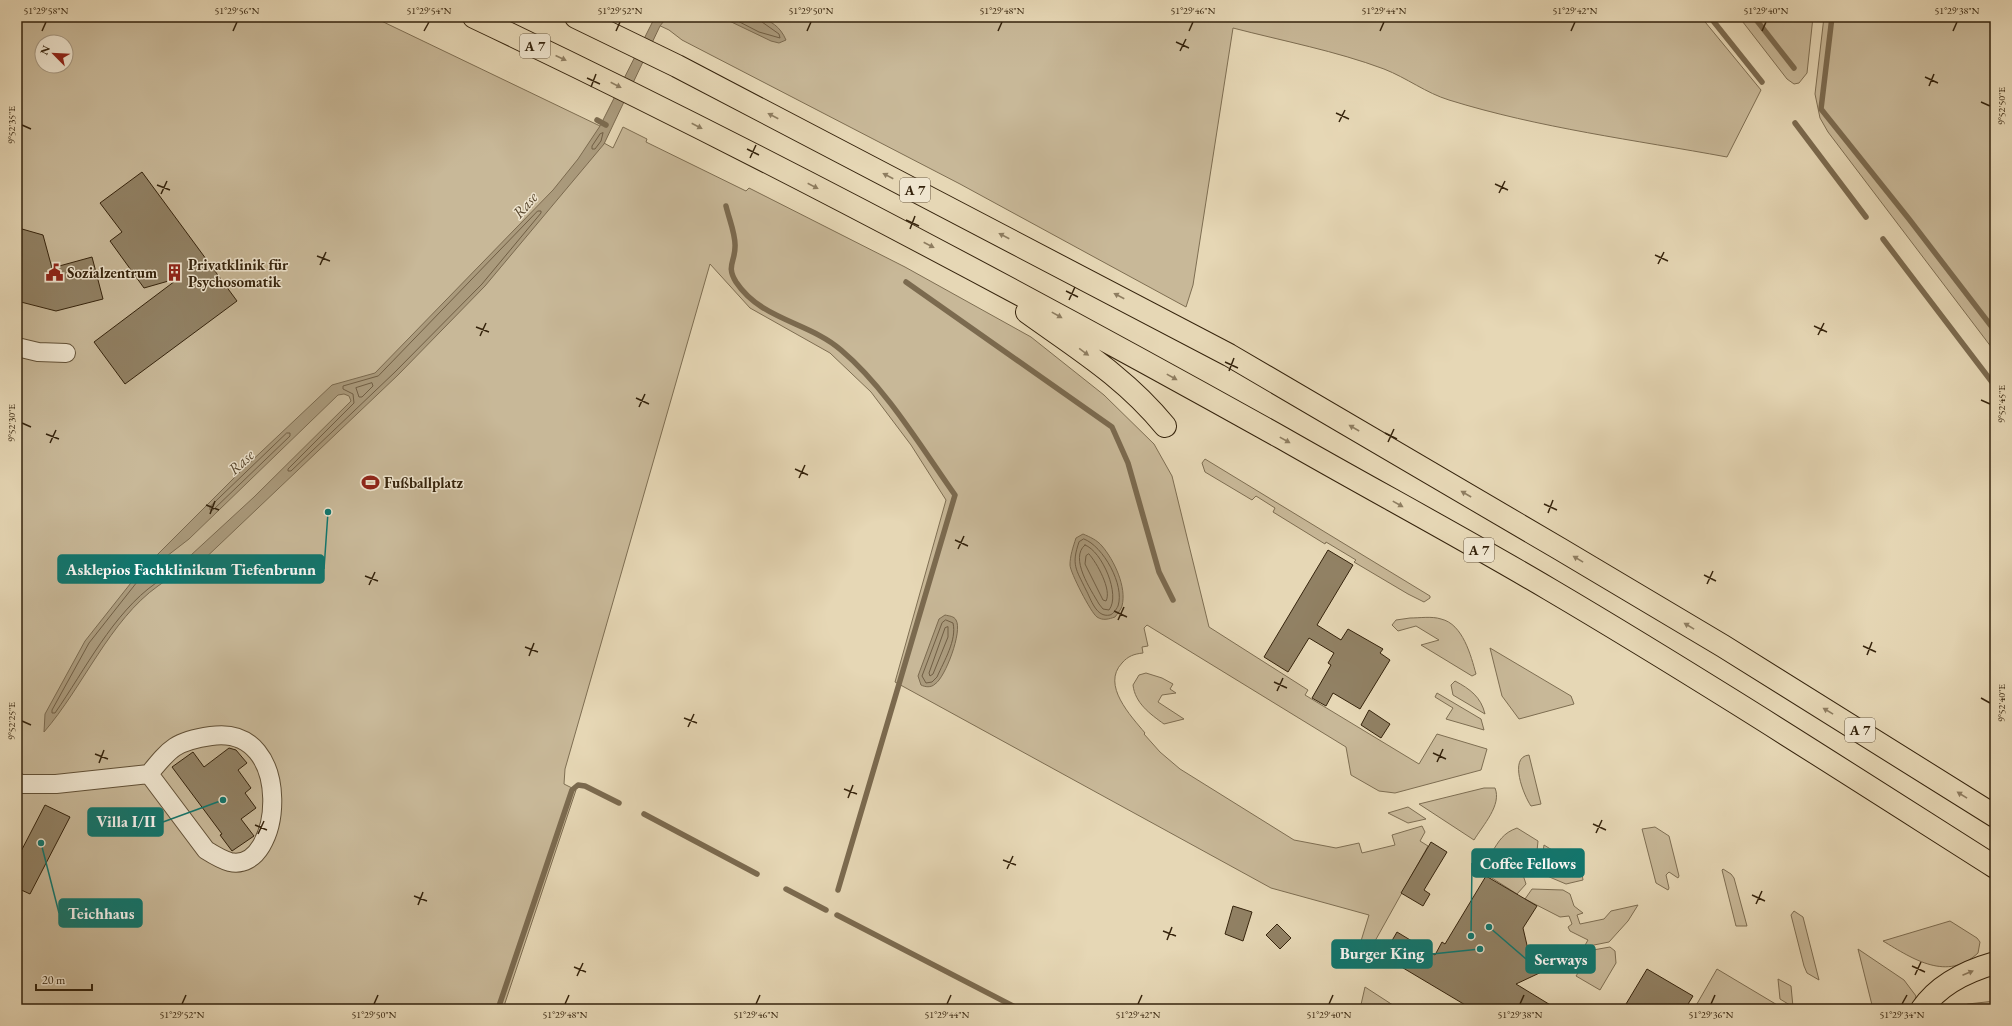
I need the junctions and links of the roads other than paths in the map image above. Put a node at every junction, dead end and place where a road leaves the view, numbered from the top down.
1 (474, 17) edge
2 (576, 17) edge
3 (950, 256) junction
4 (17, 347) edge
5 (66, 353) dead end
6 (1165, 426) dead end
7 (149, 774) junction
8 (18, 789) edge
9 (1995, 816) edge
10 (1995, 867) edge
11 (1995, 963) edge
12 (1922, 1009) edge

1 -> 3 highway, A 7
9 -> 2 highway, A 7
3 -> 6 highway
3 -> 10 highway, A 7
4 - 5 street
7 - 7 street
7 - 8 street
12 -> 11 highway

